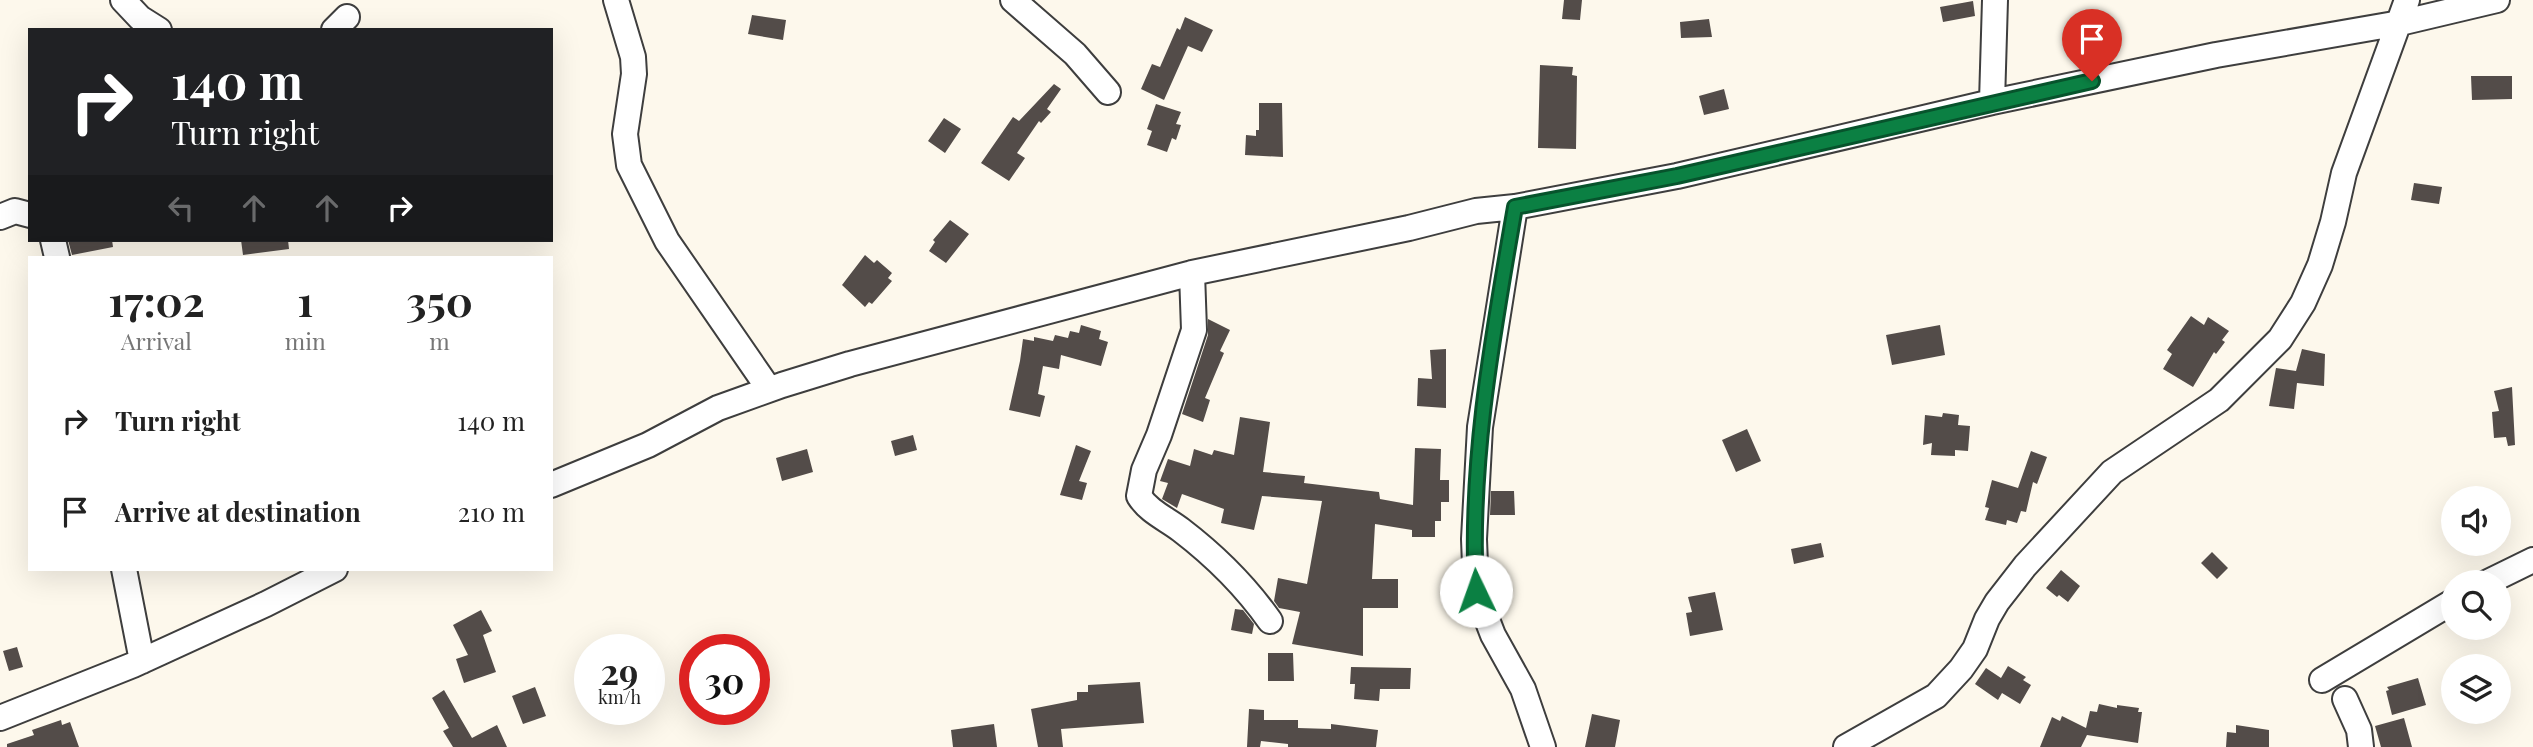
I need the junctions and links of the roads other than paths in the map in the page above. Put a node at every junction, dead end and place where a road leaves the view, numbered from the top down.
1 (123, 0) edge
2 (616, 0) edge
3 (1013, 0) edge
4 (1995, 0) edge
5 (2497, 0) edge
6 (2403, 11) edge
7 (156, 28) edge
8 (1108, 92) dead end
9 (1992, 102) junction
10 (1515, 207) junction
11 (28, 214) edge
12 (0, 217) edge
13 (1192, 273) junction
14 (769, 390) junction
15 (553, 484) edge
16 (2533, 560) edge
17 (124, 571) edge
18 (331, 571) edge
19 (2511, 571) edge
20 (2441, 609) edge
21 (1270, 621) dead end
22 (142, 661) junction
23 (2322, 680) dead end
24 (2345, 699) dead end
25 (0, 719) edge
26 (1543, 747) edge
27 (1846, 747) edge
28 (2361, 747) edge

1 - 7 street
2 - 14 street
3 - 8 street
4 - 9 street
5 - 6 street
6 - 9 street
6 - 27 street
9 - 10 street
10 - 13 street
10 - 26 street
11 - 12 street
13 - 14 street
13 - 21 street
14 - 15 street
16 - 19 street
17 - 22 street
18 - 22 street
20 - 23 street
22 - 25 street
24 - 28 street

